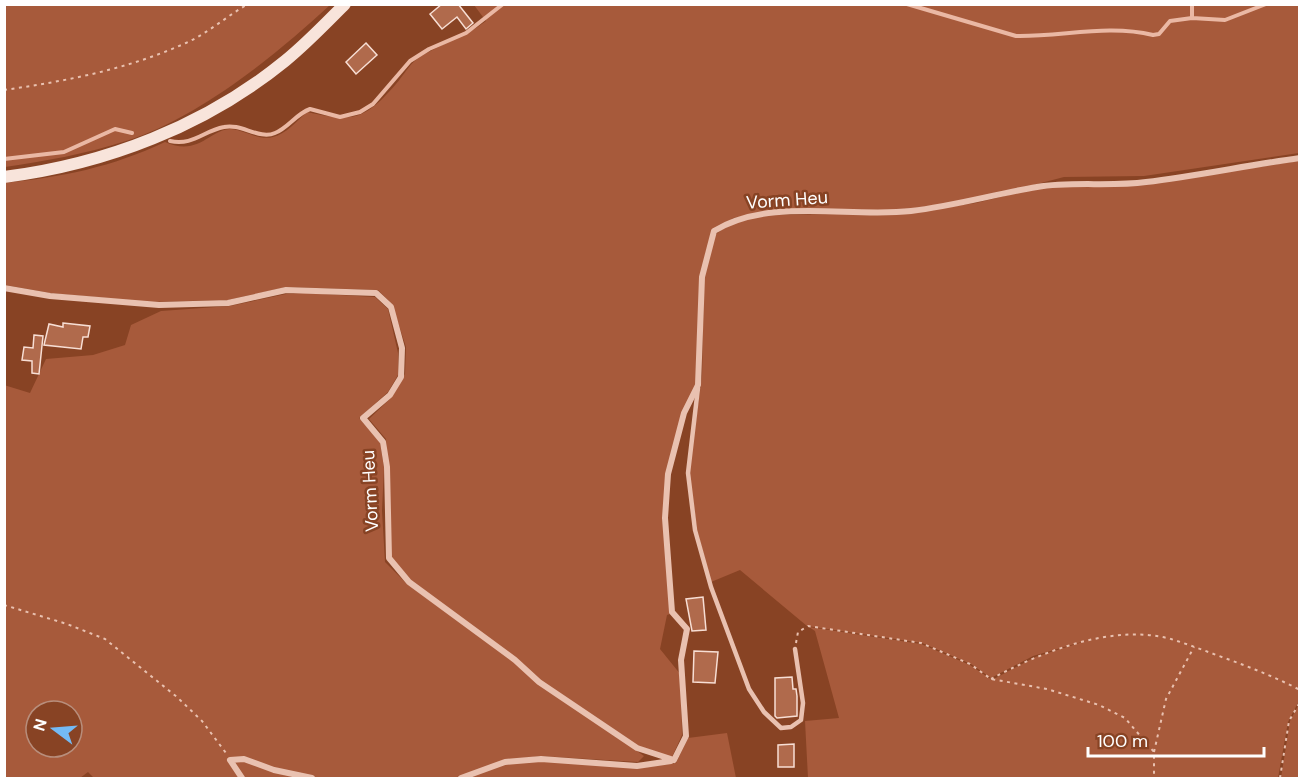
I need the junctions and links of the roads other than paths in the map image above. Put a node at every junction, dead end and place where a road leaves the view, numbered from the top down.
1 (345, 4) edge
2 (1299, 158) edge
3 (4, 177) edge
4 (4, 288) edge
5 (698, 385) junction
6 (795, 649) road end
7 (674, 760) junction
8 (242, 778) edge
9 (312, 778) edge
10 (461, 778) edge

1 - 3 main road
2 - 5 street, Vorm Heu
4 - 7 street, Vorm Heu
5 - 6 lane
5 - 7 street, Vorm Heu
7 - 10 street
8 - 9 street

